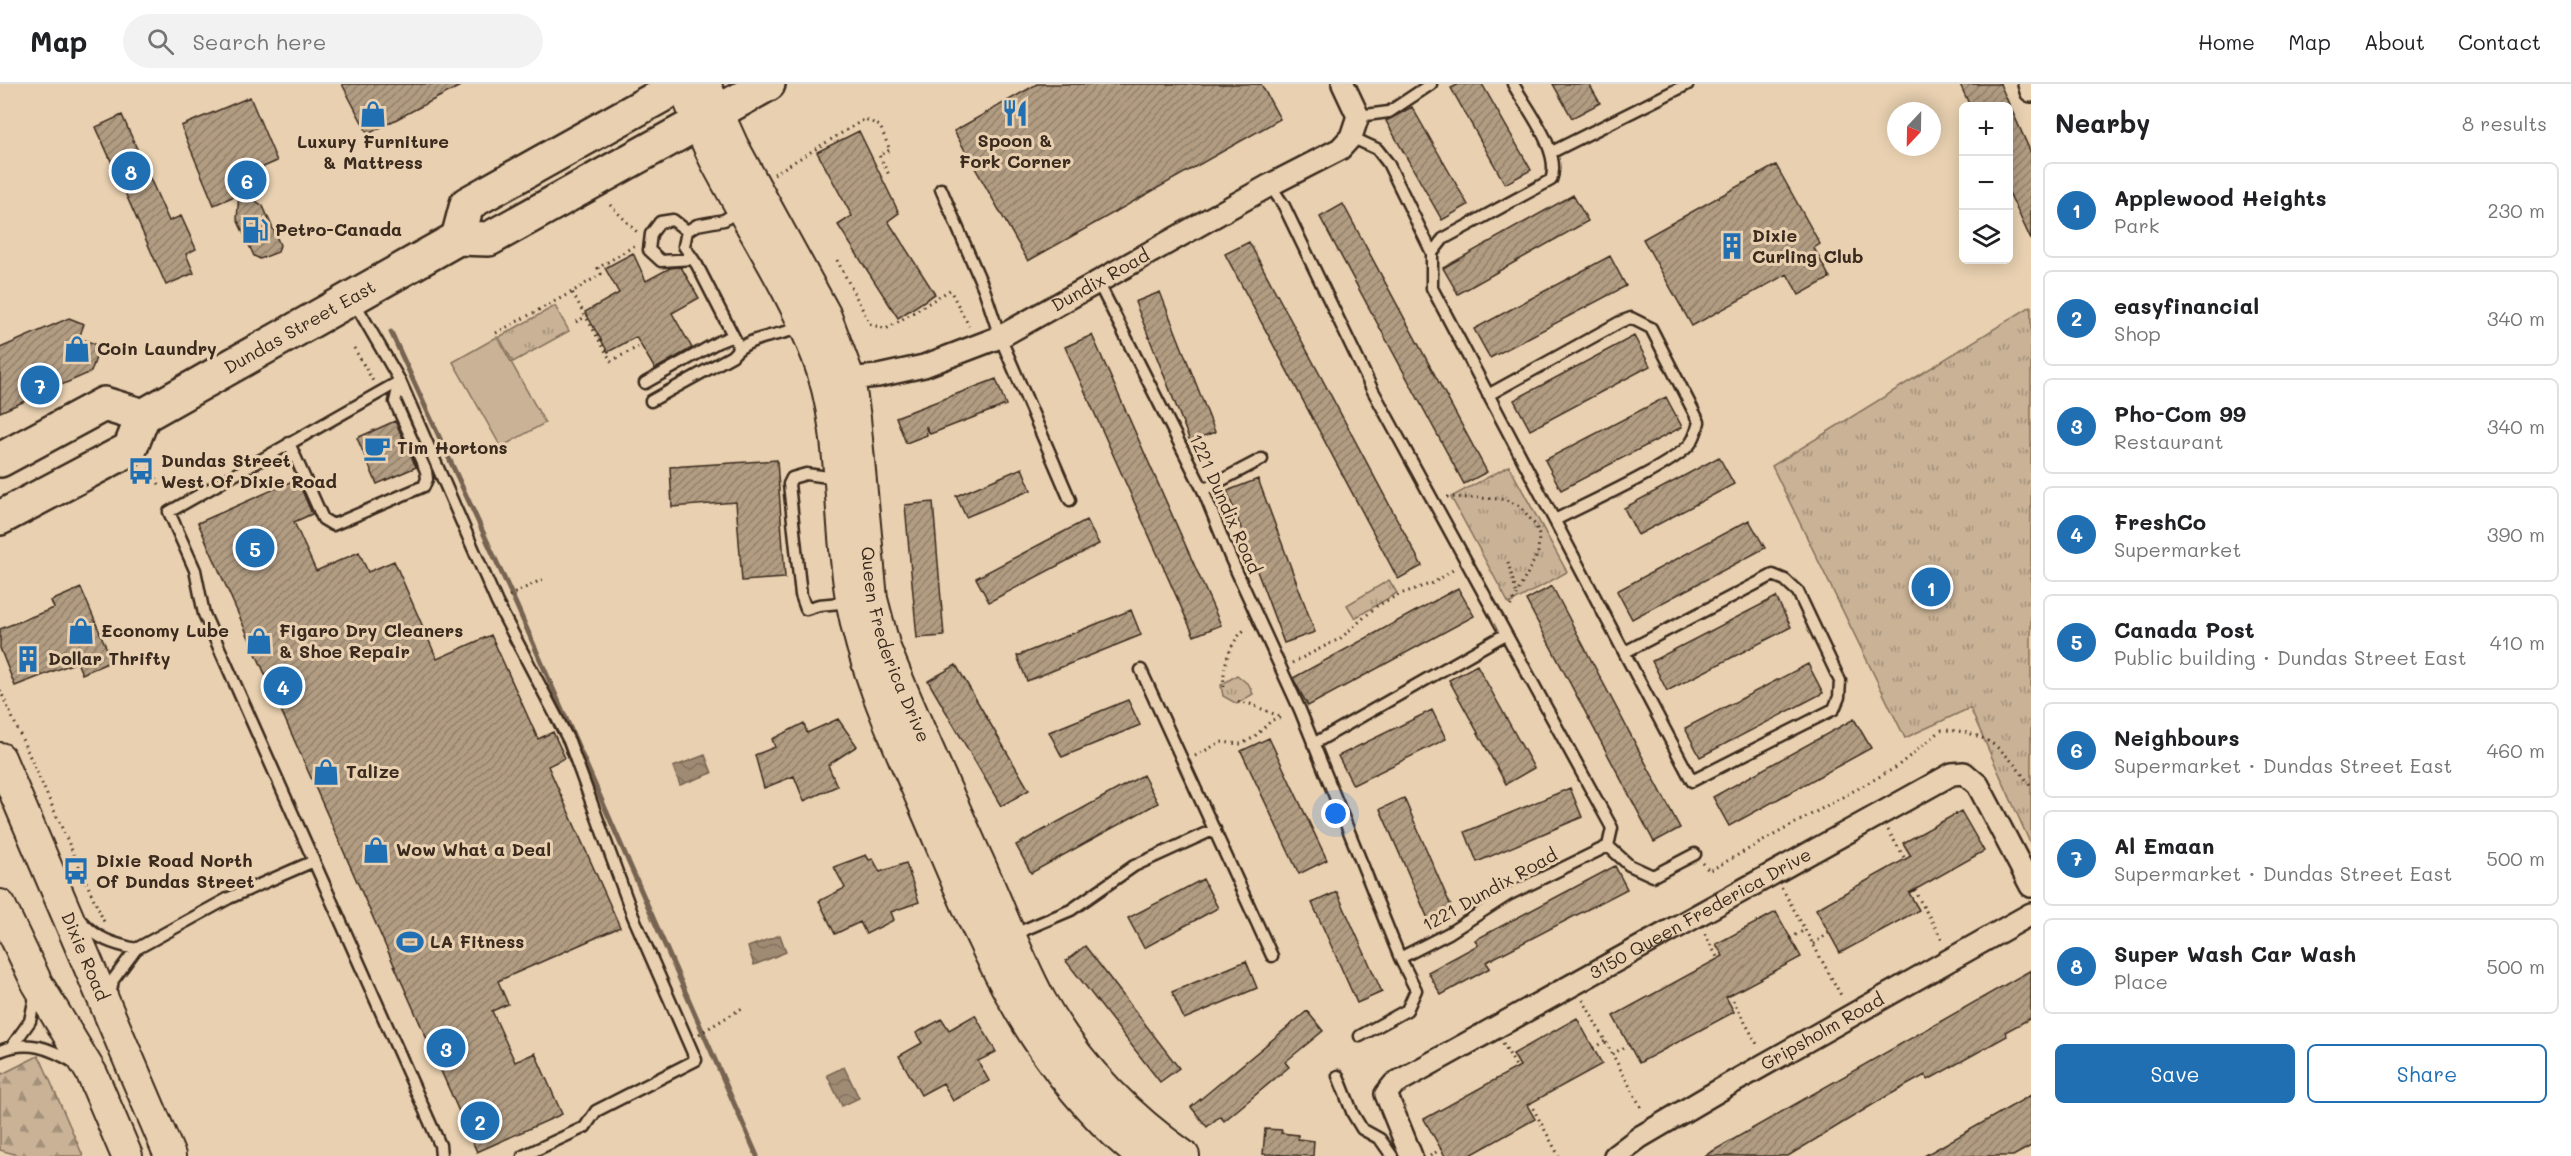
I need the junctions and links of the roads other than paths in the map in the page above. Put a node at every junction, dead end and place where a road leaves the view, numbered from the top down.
1 (634, 84) edge
2 (682, 84) edge
3 (768, 84) edge
4 (1342, 84) edge
5 (1431, 84) edge
6 (1513, 84) edge
7 (1688, 84) edge
8 (2029, 84) edge
9 (2031, 91) edge
10 (707, 106) edge
11 (1354, 127) junction
12 (573, 145) junction
13 (1552, 152) junction
14 (1270, 185) junction
15 (941, 189) dead end
16 (741, 209) junction
17 (687, 231) junction
18 (458, 238) junction
19 (1432, 253) junction
20 (693, 259) junction
21 (1098, 282) junction
22 (352, 297) junction
23 (814, 320) junction
24 (733, 336) junction
25 (1000, 337) junction
26 (739, 347) junction
27 (837, 380) junction
28 (400, 381) junction
29 (645, 383) dead end
30 (1488, 394) junction
31 (651, 401) dead end
32 (143, 416) junction
33 (289, 443) junction
34 (1262, 459) dead end
35 (0, 460) edge
36 (839, 478) junction
37 (1203, 490) junction
38 (1070, 500) dead end
39 (0, 518) edge
40 (1555, 520) junction
41 (862, 601) junction
42 (1504, 635) junction
43 (1625, 652) junction
44 (1141, 670) dead end
45 (1312, 744) junction
46 (0, 758) edge
47 (1215, 828) junction
48 (1608, 846) junction
49 (1695, 854) road end
50 (314, 861) junction
51 (2031, 886) edge
52 (63, 901) junction
53 (0, 905) edge
54 (2031, 914) edge
55 (999, 944) junction
56 (136, 949) junction
57 (1272, 956) dead end
58 (1400, 958) junction
59 (37, 983) junction
60 (107, 1013) junction
61 (1360, 1036) dead end
62 (13, 1046) junction
63 (0, 1051) edge
64 (92, 1074) junction
65 (1338, 1076) dead end
66 (127, 1156) edge
67 (170, 1156) edge
68 (441, 1156) edge
69 (523, 1156) edge
70 (1141, 1156) edge
71 (1184, 1156) edge
72 (1392, 1156) edge
73 (1411, 1156) edge
74 (1615, 1156) edge

1 - 12 main road
2 - 10 street, Queen Frederica Drive
2 - 12 main road
3 - 10 main road
4 - 11 street
5 - 11 lane
6 - 13 lane
7 - 13 lane
8 - 9 street
10 - 16 street, Queen Frederica Drive
10 - 18 main road
10 - 23 street, Queen Frederica Drive
11 - 14 street, Dundix Road
11 - 19 lane
12 - 18 main road
13 - 19 lane
14 - 21 street, Dundix Road
14 - 42 lane
15 - 25 lane
16 - 17 lane
16 - 23 street, Queen Frederica Drive
17 - 20 lane
17 - 20 lane
18 - 22 main road, Dundas Street East
19 - 30 lane
20 - 24 lane
21 - 25 street, Dundix Road
21 - 37 lane, 1221 Dundix Road
22 - 28 lane
22 - 32 main road, Dundas Street East
23 - 26 lane
23 - 27 street, Queen Frederica Drive
24 - 26 lane
24 - 29 lane
25 - 27 street, Dundix Road
25 - 38 lane
26 - 31 lane
27 - 36 street, Queen Frederica Drive
27 - 41 street, Queen Frederica Drive
28 - 33 lane
28 - 33 lane
28 - 69 lane
30 - 40 lane
30 - 40 lane
32 - 35 main road
32 - 39 main road
33 - 50 lane
34 - 37 lane
36 - 41 street, Queen Frederica Drive
36 - 41 lane
37 - 45 lane, 1221 Dundix Road
40 - 43 lane
41 - 55 street, Queen Frederica Drive
42 - 45 lane
42 - 48 lane
43 - 43 lane
44 - 47 lane
45 - 58 lane, 1221 Dundix Road
46 - 52 street, Dixie Road
47 - 55 lane
47 - 57 lane
48 - 49 lane
48 - 58 lane, 1221 Dundix Road
50 - 56 lane
50 - 68 lane
51 - 73 street, 3150 Queen Frederica Drive
52 - 56 lane
52 - 60 street, Dixie Road
53 - 59 street
54 - 74 street, Gripsholm Road
55 - 70 street, Queen Frederica Drive
55 - 71 street, Queen Frederica Drive
56 - 60 lane
58 - 61 lane, 1221 Dundix Road
59 - 62 lane
59 - 64 street
60 - 67 street, Dixie Road
62 - 63 lane
62 - 64 lane
64 - 66 street
65 - 72 lane

